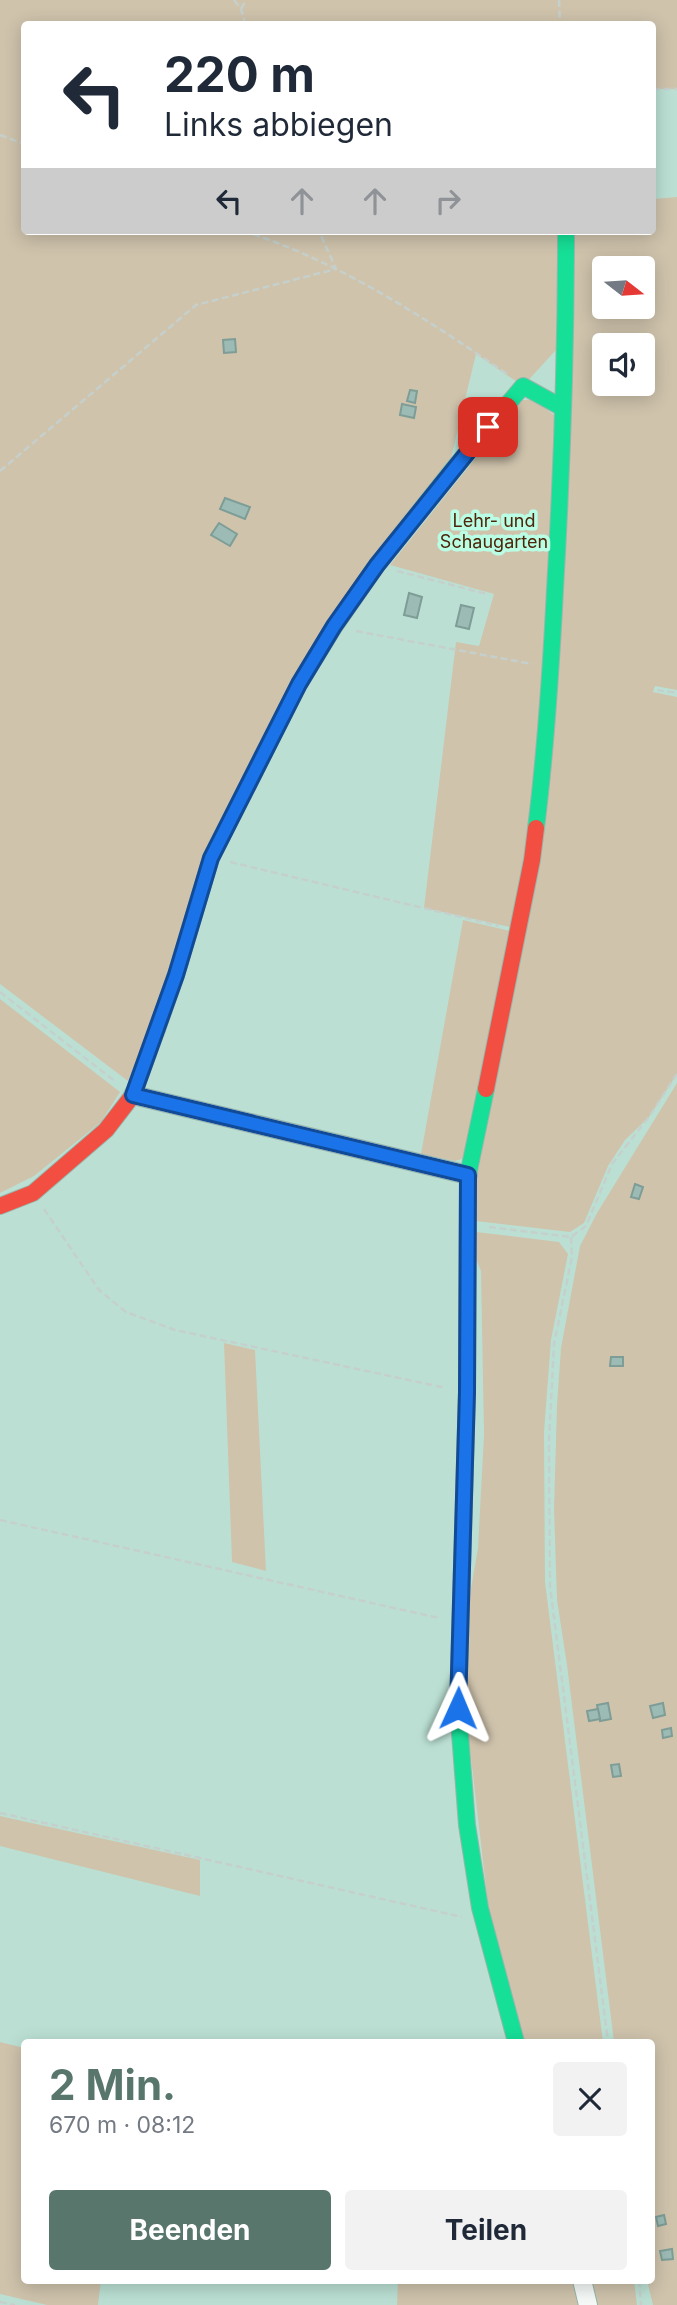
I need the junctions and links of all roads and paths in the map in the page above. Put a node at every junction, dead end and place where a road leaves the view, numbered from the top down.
1 (234, 0) edge
2 (246, 0) edge
3 (559, 0) edge
4 (242, 9) junction
5 (244, 21) edge
6 (560, 21) edge
7 (656, 89) edge
8 (677, 89) edge
9 (0, 135) edge
10 (21, 143) edge
11 (256, 235) edge
12 (321, 235) edge
13 (566, 235) edge
14 (336, 269) junction
15 (523, 386) junction
16 (563, 408) junction
17 (0, 471) edge
18 (377, 565) junction
19 (487, 594) dead end
20 (334, 626) junction
21 (549, 668) junction
22 (657, 690) dead end
23 (677, 693) edge
24 (211, 858) junction
25 (516, 930) junction
26 (0, 992) edge
27 (677, 1074) edge
28 (133, 1095) junction
29 (468, 1175) junction
30 (33, 1193) junction
31 (0, 1206) edge
32 (468, 1224) junction
33 (571, 1237) junction
34 (467, 1392) junction
35 (0, 1520) edge
36 (460, 1622) junction
37 (0, 1812) edge
38 (483, 1921) junction
39 (515, 2039) edge
40 (608, 2039) edge
41 (583, 2284) edge
42 (639, 2284) edge
43 (0, 2302) edge
44 (15, 2305) edge
45 (588, 2305) edge
46 (641, 2305) edge

1 - 4 path
2 - 4 path
3 - 6 path
4 - 5 path
7 - 8 path
9 - 10 path
11 - 14 path
12 - 14 path
13 - 16 street
14 - 15 path
14 - 17 path
15 - 16 street
15 - 18 street
16 - 21 street
18 - 19 path
18 - 20 street
20 - 21 path
20 - 24 street
21 - 25 street
22 - 23 path
24 - 25 path
24 - 28 street
25 - 29 street
26 - 28 path
27 - 33 path
28 - 29 street
28 - 30 street
29 - 32 street
30 - 31 street
30 - 34 path
32 - 33 path
32 - 34 street
33 - 40 path
34 - 36 street
35 - 36 path
36 - 38 street
37 - 38 path
38 - 39 street
41 - 45 street
42 - 46 path
43 - 44 path

